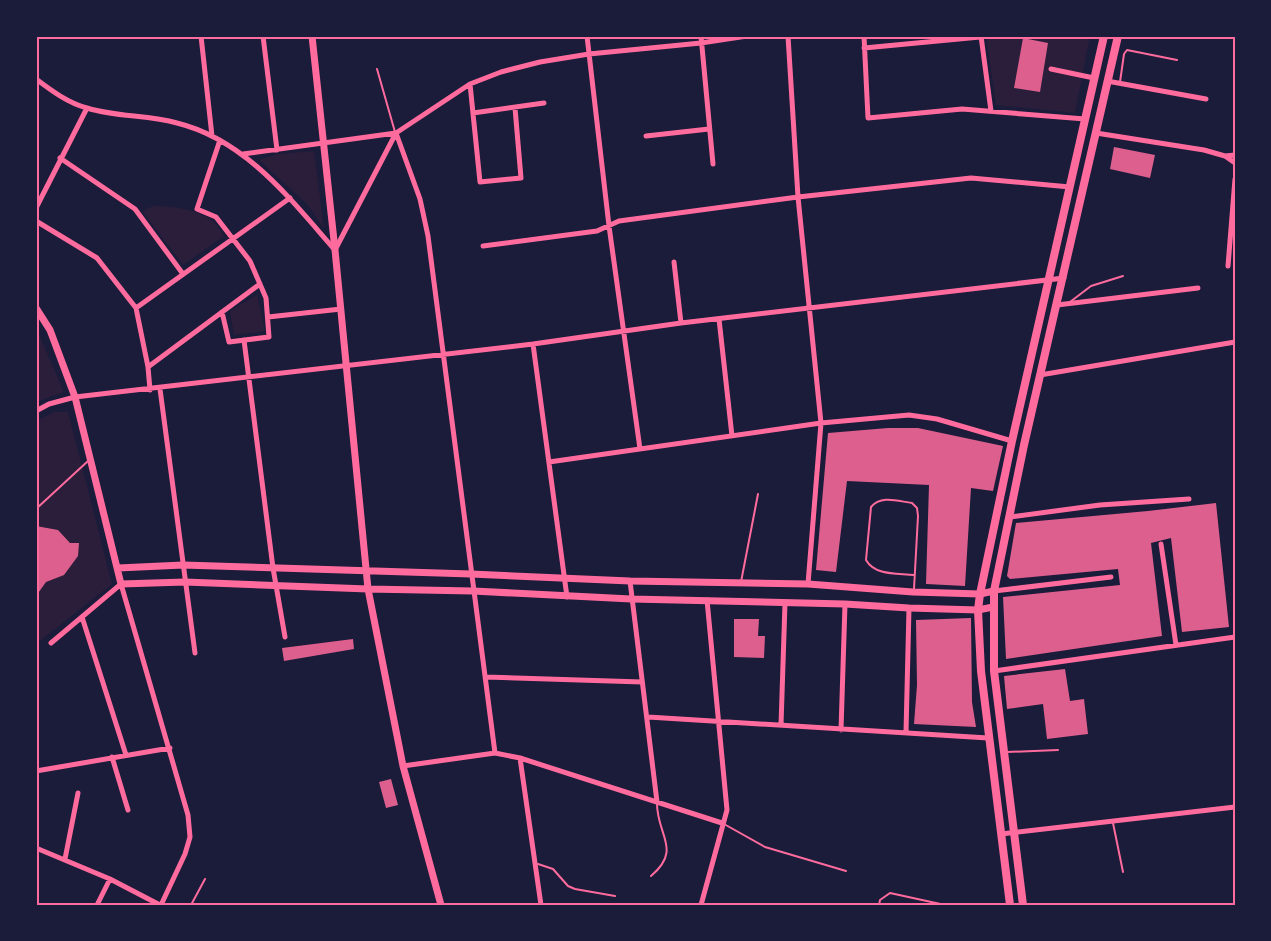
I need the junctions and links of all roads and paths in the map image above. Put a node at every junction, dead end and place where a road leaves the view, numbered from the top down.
1 (201, 36) edge
2 (263, 36) edge
3 (312, 36) edge
4 (587, 36) edge
5 (747, 36) edge
6 (788, 36) edge
7 (864, 36) edge
8 (980, 36) edge
9 (1104, 36) edge
10 (1118, 36) edge
11 (701, 39) edge
12 (864, 48) junction
13 (589, 54) junction
14 (1177, 60) dead end
15 (376, 69) dead end
16 (1051, 69) dead end
17 (1094, 78) junction
18 (36, 79) edge
19 (1107, 81) junction
20 (1120, 83) junction
21 (470, 84) junction
22 (1206, 99) dead end
23 (544, 103) dead end
24 (87, 108) junction
25 (515, 108) junction
26 (991, 111) junction
27 (472, 113) junction
28 (1085, 119) junction
29 (709, 129) junction
30 (396, 133) junction
31 (1096, 133) junction
32 (212, 136) junction
33 (646, 136) dead end
34 (220, 140) junction
35 (324, 144) junction
36 (277, 150) junction
37 (243, 154) junction
38 (1235, 155) edge
39 (1225, 156) junction
40 (60, 158) junction
41 (1235, 163) edge
42 (713, 164) dead end
43 (1235, 179) edge
44 (1070, 187) junction
45 (290, 198) junction
46 (798, 198) junction
47 (36, 208) edge
48 (36, 221) edge
49 (609, 226) junction
50 (233, 238) junction
51 (483, 246) dead end
52 (335, 250) junction
53 (674, 261) dead end
54 (1228, 266) dead end
55 (183, 274) junction
56 (1123, 276) dead end
57 (1064, 278) junction
58 (1048, 279) junction
59 (260, 284) junction
60 (1198, 288) dead end
61 (1068, 304) junction
62 (1057, 305) junction
63 (36, 308) edge
64 (136, 308) junction
65 (811, 308) junction
66 (341, 309) junction
67 (222, 312) junction
68 (268, 317) junction
69 (719, 319) junction
70 (681, 323) junction
71 (622, 331) junction
72 (244, 340) junction
73 (1235, 342) edge
74 (533, 344) junction
75 (443, 355) junction
76 (148, 367) junction
77 (346, 367) junction
78 (1040, 375) junction
79 (248, 378) junction
80 (160, 389) junction
81 (150, 390) junction
82 (75, 397) junction
83 (36, 411) edge
84 (821, 423) junction
85 (732, 436) junction
86 (1012, 441) junction
87 (640, 449) junction
88 (90, 459) junction
89 (549, 462) junction
90 (758, 494) dead end
91 (1189, 499) dead end
92 (36, 508) edge
93 (1010, 517) junction
94 (1161, 544) dead end
95 (183, 565) junction
96 (118, 568) junction
97 (273, 568) junction
98 (366, 572) junction
99 (471, 574) junction
100 (914, 574) junction
101 (1112, 577) dead end
102 (565, 578) junction
103 (630, 581) junction
104 (185, 582) junction
105 (741, 583) junction
106 (808, 584) junction
107 (122, 585) junction
108 (276, 585) junction
109 (368, 590) junction
110 (473, 591) junction
111 (994, 591) junction
112 (913, 592) junction
113 (980, 594) junction
114 (567, 597) junction
115 (631, 599) junction
116 (707, 600) junction
117 (785, 603) junction
118 (845, 604) junction
119 (993, 607) junction
120 (909, 608) junction
121 (978, 610) junction
122 (82, 617) junction
123 (285, 637) dead end
124 (1235, 637) edge
125 (51, 643) dead end
126 (1176, 645) junction
127 (195, 653) dead end
128 (994, 671) junction
129 (486, 676) junction
130 (642, 682) junction
131 (648, 717) junction
132 (717, 720) junction
133 (781, 725) junction
134 (842, 729) junction
135 (906, 732) junction
136 (988, 738) junction
137 (170, 748) junction
138 (1058, 750) dead end
139 (1004, 752) junction
140 (495, 753) junction
141 (126, 755) junction
142 (112, 757) junction
143 (520, 758) junction
144 (403, 766) junction
145 (36, 771) edge
146 (78, 793) dead end
147 (657, 802) junction
148 (1235, 807) edge
149 (128, 810) dead end
150 (1112, 821) junction
151 (722, 823) junction
152 (1013, 832) junction
153 (1001, 834) junction
154 (36, 848) edge
155 (64, 859) junction
156 (535, 863) junction
157 (846, 871) dead end
158 (1123, 872) dead end
159 (651, 876) dead end
160 (110, 879) junction
161 (205, 879) dead end
162 (615, 896) dead end
163 (97, 905) edge
164 (160, 905) edge
165 (191, 905) edge
166 (441, 905) edge
167 (541, 905) edge
168 (701, 905) edge
169 (879, 905) edge
170 (945, 905) edge
171 (1010, 905) edge
172 (1023, 905) edge

1 - 32 street
2 - 36 street
3 - 35 street
4 - 13 street
5 - 11 street
6 - 46 street
7 - 12 street
8 - 12 street
8 - 26 street
9 - 17 main road
10 - 19 main road
11 - 13 street
11 - 29 street
12 - 26 street
13 - 21 street
13 - 49 street
14 - 20 lane
15 - 30 lane
16 - 17 street
17 - 28 main road
18 - 24 street
19 - 20 street
19 - 31 main road
20 - 22 street
21 - 27 street
21 - 30 street
23 - 25 street
24 - 32 street
24 - 40 street
25 - 27 street
25 - 27 street
26 - 28 street
28 - 44 main road
29 - 33 street
29 - 42 street
30 - 35 street
30 - 52 street
30 - 75 street
31 - 39 street
31 - 57 main road
32 - 34 street
34 - 37 street
34 - 50 street
35 - 36 street
35 - 52 street
36 - 37 street
37 - 45 street
38 - 39 street
39 - 41 street
40 - 47 street
40 - 55 street
43 - 54 street
44 - 46 street
44 - 58 main road
45 - 50 street
45 - 52 street
46 - 49 street
46 - 65 street
48 - 64 street
49 - 51 street
49 - 71 street
50 - 55 street
50 - 59 street
52 - 66 street
53 - 70 street
55 - 64 street
56 - 61 lane
57 - 58 street
57 - 62 main road
58 - 65 street
58 - 86 main road
59 - 67 street
59 - 68 street
60 - 61 street
61 - 62 street
62 - 78 main road
63 - 82 street
64 - 76 street
65 - 69 street
65 - 84 street
66 - 68 street
66 - 77 street
67 - 72 street
67 - 76 street
68 - 72 street
69 - 70 street
69 - 85 street
70 - 71 street
71 - 74 street
71 - 87 street
72 - 79 street
73 - 78 street
74 - 75 street
74 - 89 street
75 - 77 street
75 - 99 street
76 - 81 street
77 - 79 street
77 - 98 street
78 - 93 main road
79 - 80 street
79 - 97 street
80 - 81 street
80 - 95 street
81 - 82 street
82 - 83 street
82 - 88 street
84 - 85 street
84 - 86 street
84 - 106 street
85 - 87 street
86 - 113 main road
87 - 89 street
88 - 92 lane
88 - 96 street
89 - 102 street
90 - 105 lane
91 - 93 street
93 - 111 main road
94 - 126 street
95 - 96 street
95 - 97 street
95 - 104 street
96 - 107 street
97 - 98 street
97 - 108 street
98 - 99 street
98 - 109 street
99 - 102 street
99 - 110 street
100 - 100 lane
100 - 112 lane
101 - 111 street
102 - 103 street
102 - 114 street
103 - 105 street
103 - 115 street
104 - 107 street
104 - 108 street
104 - 127 street
105 - 106 street
106 - 112 street
107 - 122 street
107 - 137 street
108 - 109 street
108 - 123 street
109 - 110 street
109 - 144 street
110 - 114 street
110 - 129 street
111 - 113 street
111 - 119 main road
112 - 113 street
113 - 121 main road
114 - 115 street
115 - 116 street
115 - 130 street
116 - 117 street
116 - 132 street
117 - 118 street
117 - 133 street
118 - 120 street
118 - 134 street
119 - 121 street
119 - 128 main road
120 - 121 street
120 - 135 street
121 - 136 main road
122 - 125 street
122 - 141 street
124 - 126 street
126 - 128 street
128 - 139 main road
129 - 130 street
129 - 140 street
130 - 131 street
131 - 132 street
131 - 147 street
132 - 133 street
132 - 151 street
133 - 134 street
134 - 135 street
135 - 136 street
136 - 153 main road
137 - 141 street
137 - 164 street
138 - 139 lane
139 - 152 main road
140 - 143 street
140 - 144 street
141 - 142 street
142 - 145 street
142 - 149 street
143 - 147 street
143 - 156 street
144 - 166 street
146 - 155 street
147 - 151 street
147 - 159 lane
148 - 150 street
150 - 152 street
150 - 158 lane
151 - 157 lane
151 - 168 street
152 - 153 street
152 - 172 main road
153 - 171 main road
154 - 155 street
155 - 160 street
156 - 162 lane
156 - 167 street
160 - 163 street
160 - 164 street
161 - 165 lane
169 - 170 lane

